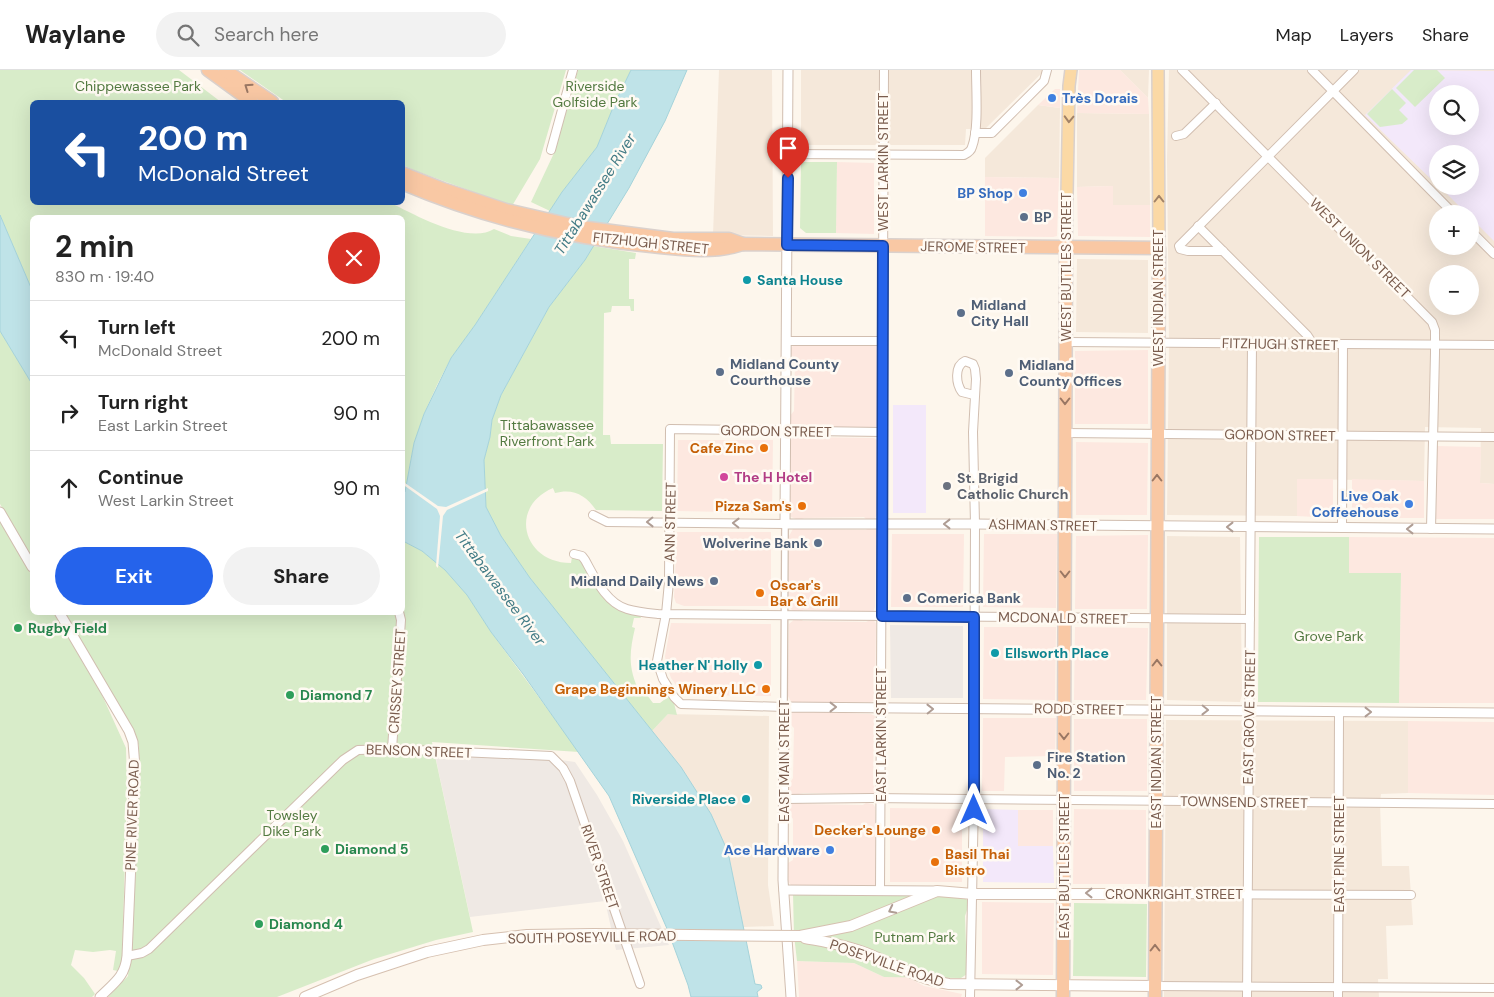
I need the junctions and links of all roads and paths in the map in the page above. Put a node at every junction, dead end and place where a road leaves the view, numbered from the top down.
1 (208, 70) edge
2 (225, 70) edge
3 (573, 70) edge
4 (788, 70) edge
5 (884, 70) edge
6 (976, 70) edge
7 (1047, 70) edge
8 (1071, 70) edge
9 (1158, 70) edge
10 (1182, 70) edge
11 (1312, 70) edge
12 (1354, 70) edge
13 (1333, 91) junction
14 (249, 100) edge
15 (269, 100) edge
16 (1216, 104) junction
17 (975, 133) junction
18 (1176, 136) dead end
19 (551, 150) dead end
20 (788, 154) junction
21 (883, 154) junction
22 (1268, 156) junction
23 (405, 174) edge
24 (405, 184) edge
25 (1445, 205) edge
26 (503, 214) junction
27 (1198, 226) junction
28 (1479, 239) edge
29 (787, 245) junction
30 (883, 246) junction
31 (1066, 248) junction
32 (1159, 248) junction
33 (1223, 251) junction
34 (1494, 254) edge
35 (787, 341) junction
36 (882, 341) junction
37 (1066, 342) junction
38 (1158, 342) junction
39 (1252, 343) junction
40 (1313, 344) junction
41 (1344, 344) junction
42 (1436, 345) junction
43 (1494, 345) edge
44 (974, 395) dead end
45 (670, 429) joint
46 (785, 431) junction
47 (882, 432) junction
48 (1065, 433) junction
49 (1158, 434) junction
50 (1251, 434) junction
51 (1343, 435) junction
52 (1434, 436) junction
53 (1494, 437) edge
54 (0, 512) edge
55 (593, 515) dead end
56 (670, 522) junction
57 (785, 524) junction
58 (882, 524) junction
59 (975, 524) junction
60 (1065, 525) junction
61 (1157, 526) junction
62 (1250, 527) junction
63 (1342, 528) junction
64 (1431, 529) junction
65 (1494, 529) edge
66 (574, 554) dead end
67 (30, 564) edge
68 (666, 614) junction
69 (61, 615) edge
70 (400, 615) edge
71 (784, 616) junction
72 (882, 616) junction
73 (974, 617) junction
74 (1065, 618) junction
75 (1157, 619) junction
76 (1250, 620) junction
77 (670, 691) joint
78 (784, 707) junction
79 (881, 708) junction
80 (974, 708) junction
81 (1064, 709) junction
82 (1156, 710) junction
83 (1249, 711) junction
84 (1339, 712) junction
85 (1494, 713) edge
86 (392, 749) junction
87 (551, 756) joint
88 (881, 798) junction
89 (784, 799) junction
90 (974, 799) junction
91 (1064, 800) junction
92 (1156, 801) junction
93 (1248, 802) junction
94 (1340, 802) junction
95 (1494, 804) edge
96 (784, 890) junction
97 (880, 890) junction
98 (937, 891) junction
99 (1064, 893) junction
100 (973, 894) junction
101 (1156, 894) junction
102 (1247, 895) junction
103 (1339, 895) junction
104 (1412, 895) dead end
105 (800, 936) junction
106 (127, 956) junction
107 (640, 984) dead end
108 (970, 985) junction
109 (1247, 986) junction
110 (1338, 987) junction
111 (1428, 987) junction
112 (1494, 988) edge
113 (1063, 991) edge
114 (1155, 992) edge
115 (100, 997) edge
116 (304, 997) edge
117 (791, 997) edge
118 (970, 997) edge
119 (1247, 997) edge
120 (1338, 997) edge
121 (1428, 997) edge

1 - 14 highway
15 -> 2 highway
3 - 19 street
4 - 20 street
5 - 21 street, WEST LARKIN STREET
6 - 17 street
7 - 17 street
8 -> 31 main road, WEST BUTTLES STREET
32 -> 9 main road, WEST INDIAN STREET
10 - 16 street, WEST UNION STREET
11 - 13 street
12 - 13 street
13 - 22 street
13 - 25 street
16 - 18 street
16 - 22 street, WEST UNION STREET
17 - 21 street
20 - 21 street
20 - 29 street
21 - 30 street, WEST LARKIN STREET
22 - 27 street
22 - 42 street, WEST UNION STREET
23 - 26 highway
24 - 26 highway
26 - 29 highway, FITZHUGH STREET
27 - 33 street
27 - 33 street
28 - 34 street
29 - 30 highway, JEROME STREET
29 - 35 street
30 - 31 highway, JEROME STREET
30 - 36 street, WEST LARKIN STREET
31 - 32 highway, JEROME STREET
31 - 37 highway, WEST BUTTLES STREET
32 - 38 highway, WEST INDIAN STREET
33 - 40 street
35 - 36 street
35 - 46 street
36 - 47 street, WEST LARKIN STREET
37 - 38 street, FITZHUGH STREET
37 -> 48 highway, WEST BUTTLES STREET
38 - 39 street, FITZHUGH STREET
38 - 49 highway, WEST INDIAN STREET
39 - 40 street, FITZHUGH STREET
39 - 50 street, EAST GROVE STREET
40 - 41 street, FITZHUGH STREET
41 - 42 street, FITZHUGH STREET
41 - 51 street
42 - 43 street, FITZHUGH STREET
42 - 52 street, WEST UNION STREET
44 - 59 street
45 - 46 street, GORDON STREET
45 - 56 street, ANN STREET
46 - 47 street, GORDON STREET
46 - 57 street
47 - 58 street, WEST LARKIN STREET
48 - 49 street, GORDON STREET
48 - 60 highway, WEST BUTTLES STREET
49 - 50 street, GORDON STREET
61 -> 49 highway, WEST INDIAN STREET
50 - 51 street, GORDON STREET
50 - 62 street, EAST GROVE STREET
51 - 52 street, GORDON STREET
51 - 63 street
52 - 53 street, GORDON STREET
52 - 64 street, WEST UNION STREET
54 - 67 street
56 -> 55 street, ASHMAN STREET
57 -> 56 street, ASHMAN STREET
56 - 68 street, ANN STREET
57 - 58 street, ASHMAN STREET
57 - 71 street, EAST MAIN STREET
59 -> 58 street, ASHMAN STREET
58 - 72 street, EAST LARKIN STREET
59 - 60 street, ASHMAN STREET
59 - 73 street
60 - 61 street, ASHMAN STREET
60 -> 74 highway, EAST BUTTLES STREET
62 -> 61 street, ASHMAN STREET
61 - 75 highway, EAST INDIAN STREET
62 - 63 street, ASHMAN STREET
62 - 76 street, EAST GROVE STREET
64 -> 63 street, ASHMAN STREET
64 - 65 street, ASHMAN STREET
66 - 68 street, MCDONALD STREET
68 - 71 street, MCDONALD STREET
68 - 77 street, ANN STREET
69 - 106 street, PINE RIVER ROAD
70 - 86 street, CRISSEY STREET
71 - 72 street, MCDONALD STREET
71 - 78 street, EAST MAIN STREET
72 - 73 street, MCDONALD STREET
72 - 79 street, EAST LARKIN STREET
73 - 74 street, MCDONALD STREET
73 - 80 street
74 - 75 street, MCDONALD STREET
74 - 81 highway, EAST BUTTLES STREET
75 - 76 street, MCDONALD STREET
82 -> 75 highway, EAST INDIAN STREET
76 - 83 street, EAST GROVE STREET
77 - 78 street, RODD STREET
78 -> 79 street, RODD STREET
78 - 89 street, EAST MAIN STREET
79 -> 80 street, RODD STREET
79 - 88 street, EAST LARKIN STREET
80 - 81 street, RODD STREET
80 - 90 street
81 - 82 street, RODD STREET
81 -> 91 highway, EAST BUTTLES STREET
82 -> 83 street, RODD STREET
82 - 92 highway, EAST INDIAN STREET
83 - 84 street, RODD STREET
83 - 93 street, EAST GROVE STREET
84 -> 85 street, RODD STREET
84 - 94 street, EAST PINE STREET
86 - 87 street, BENSON STREET
86 - 106 street, BENSON STREET
87 - 107 street, RIVER STREET
88 - 89 street, TOWNSEND STREET
88 - 90 street, TOWNSEND STREET
88 - 97 street, EAST LARKIN STREET
89 - 96 street, EAST MAIN STREET
90 - 91 street, TOWNSEND STREET
90 - 100 street
91 - 92 street, TOWNSEND STREET
91 - 99 highway, EAST BUTTLES STREET
92 - 93 street, TOWNSEND STREET
92 - 101 highway, EAST INDIAN STREET
93 - 94 street, TOWNSEND STREET
93 - 102 street, EAST GROVE STREET
94 - 95 street, TOWNSEND STREET
94 - 103 street, EAST PINE STREET
96 - 97 street
96 - 117 street, EAST MAIN STREET
97 - 98 street
98 - 100 main road, CRONKRIGHT STREET
98 -> 105 main road, POSEYVILLE ROAD
99 - 100 main road, CRONKRIGHT STREET
101 -> 99 main road, CRONKRIGHT STREET
99 - 113 highway, EAST BUTTLES STREET
100 - 108 street
101 - 102 street, CRONKRIGHT STREET
114 -> 101 highway, EAST INDIAN STREET
102 - 103 street, CRONKRIGHT STREET
102 - 109 street, EAST GROVE STREET
103 - 104 street, CRONKRIGHT STREET
103 - 110 street, EAST PINE STREET
105 - 108 main road, POSEYVILLE ROAD
105 - 116 main road, SOUTH POSEYVILLE ROAD, bridge
106 - 115 street, PINE RIVER ROAD
108 -> 113 main road, POSEYVILLE ROAD
108 - 118 street
109 - 110 street
109 - 114 street
109 - 119 street, EAST GROVE STREET
110 - 111 street
110 - 120 street, EAST PINE STREET
111 - 112 street
111 - 121 street
113 - 114 main road, POSEYVILLE ROAD

